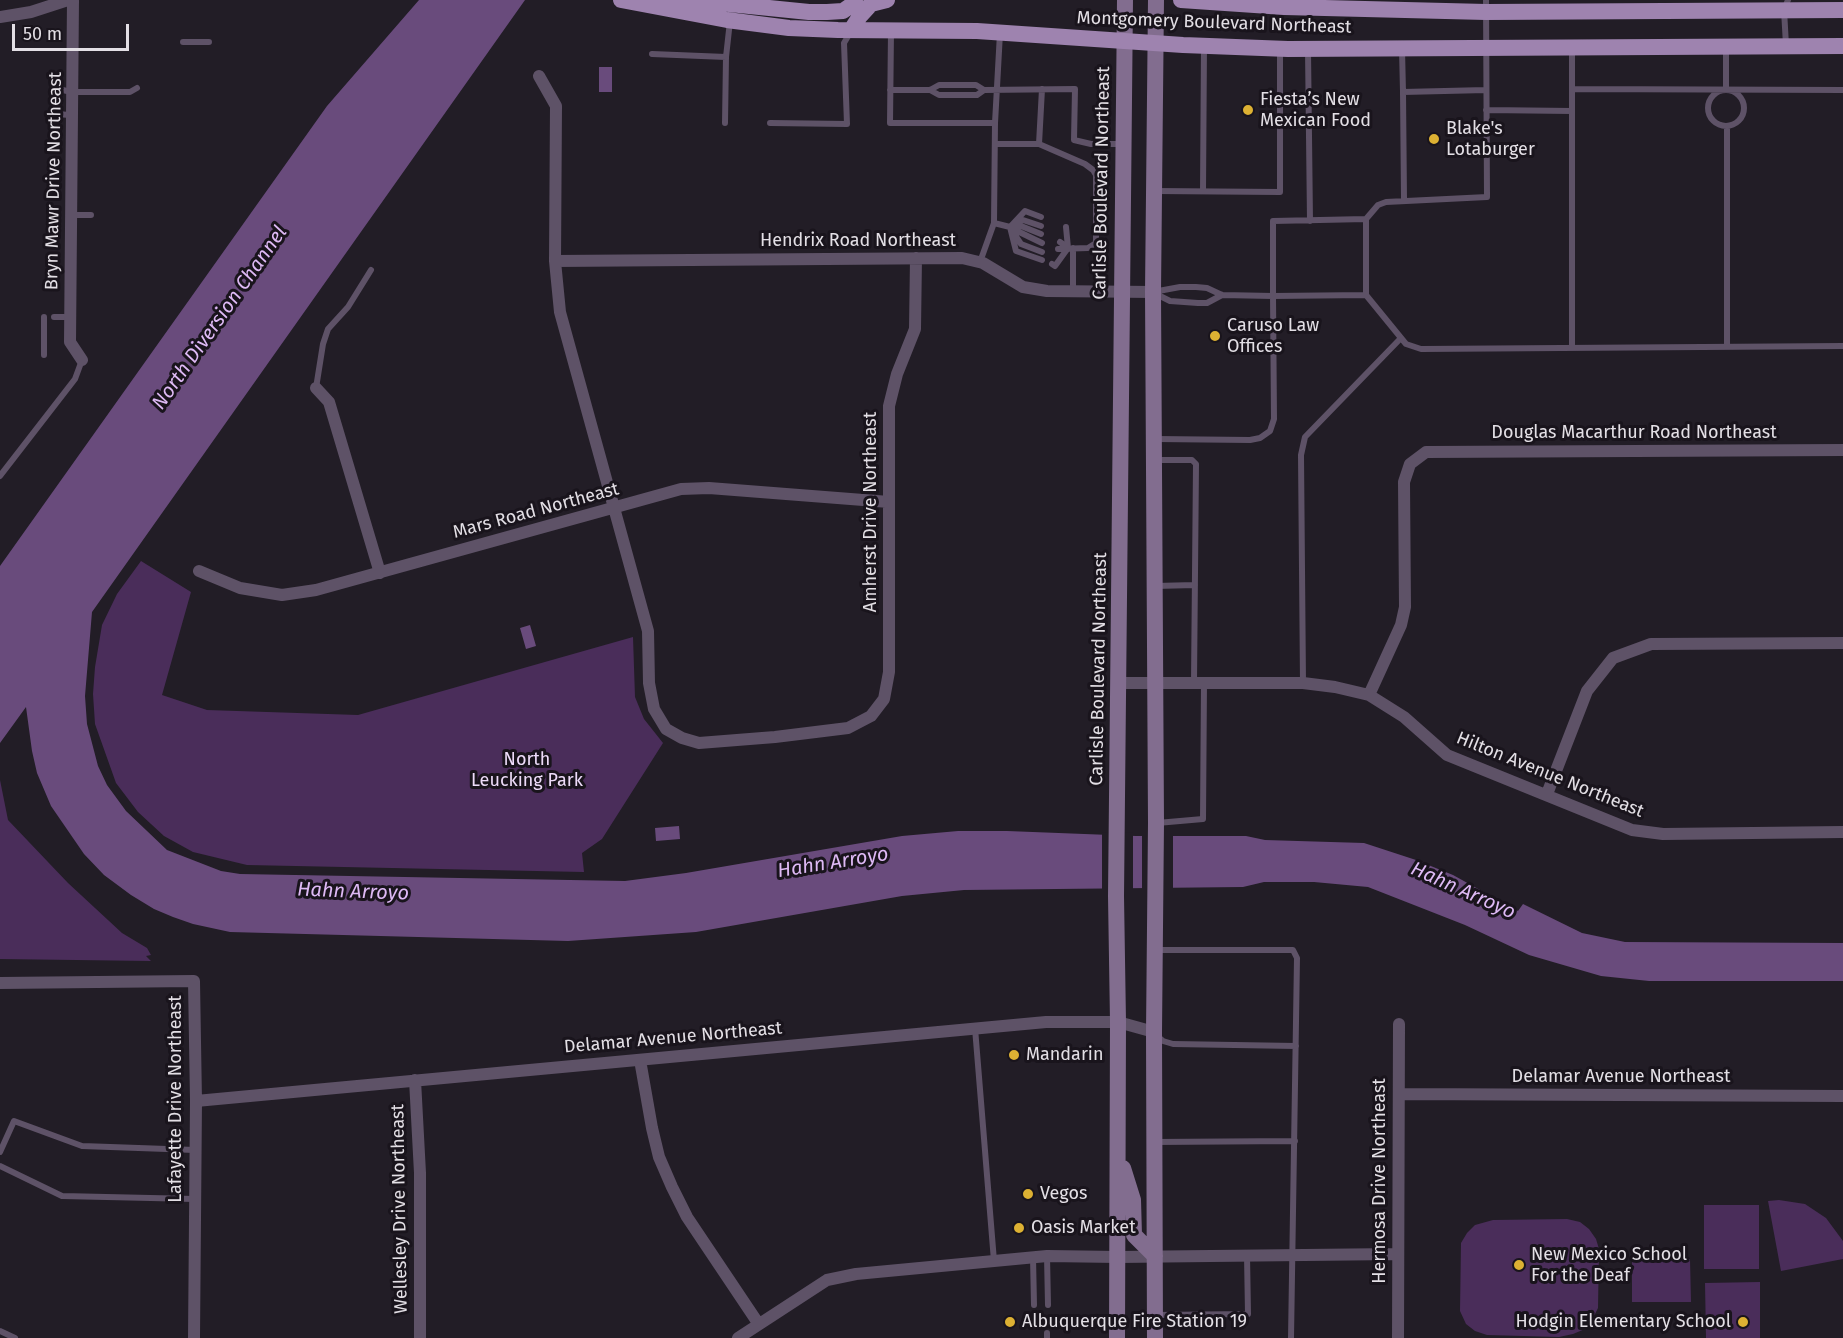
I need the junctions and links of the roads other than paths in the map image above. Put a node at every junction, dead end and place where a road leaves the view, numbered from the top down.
1 (68, 0) edge
2 (74, 0) edge
3 (621, 0) edge
4 (855, 0) edge
5 (887, 0) edge
6 (1125, 0) edge
7 (1156, 0) edge
8 (1181, 0) edge
9 (1264, 3) edge
10 (1784, 4) edge
11 (645, 5) junction
12 (1378, 5) edge
13 (1486, 6) edge
14 (1843, 10) edge
15 (0, 17) edge
16 (730, 20) junction
17 (851, 30) junction
18 (891, 30) junction
19 (1000, 32) junction
20 (1123, 40) junction
21 (183, 42) dead end
22 (209, 42) dead end
23 (1156, 42) junction
24 (1843, 45) edge
25 (1204, 46) junction
26 (1726, 46) junction
27 (1786, 46) junction
28 (1572, 47) junction
29 (1280, 48) junction
30 (1402, 48) junction
31 (1486, 48) junction
32 (1308, 49) junction
33 (652, 54) dead end
34 (726, 57) junction
35 (539, 76) dead end
36 (53, 88) dead end
37 (137, 88) dead end
38 (997, 89) junction
39 (1042, 89) junction
40 (1572, 89) junction
41 (890, 90) junction
42 (1486, 90) junction
43 (1726, 90) junction
44 (1843, 90) edge
45 (72, 92) junction
46 (1403, 92) junction
47 (1486, 110) junction
48 (1572, 111) junction
49 (53, 114) dead end
50 (72, 115) junction
51 (725, 123) dead end
52 (770, 123) dead end
53 (995, 123) junction
54 (1727, 126) junction
55 (995, 144) junction
56 (1039, 144) junction
57 (1122, 144) junction
58 (1154, 191) junction
59 (1203, 191) junction
60 (1404, 199) junction
61 (71, 215) junction
62 (91, 215) dead end
63 (1041, 217) dead end
64 (1366, 219) junction
65 (1310, 220) junction
66 (994, 223) junction
67 (1041, 226) dead end
68 (1010, 227) junction
69 (1066, 227) dead end
70 (1041, 234) dead end
71 (1063, 234) dead end
72 (1042, 243) dead end
73 (1059, 245) dead end
74 (1070, 248) junction
75 (1042, 252) dead end
76 (1055, 257) dead end
77 (916, 258) junction
78 (1042, 260) dead end
79 (555, 261) junction
80 (980, 262) junction
81 (1052, 264) dead end
82 (371, 270) dead end
83 (1073, 291) junction
84 (1121, 291) junction
85 (1153, 292) junction
86 (1222, 295) junction
87 (1366, 295) junction
88 (1273, 296) junction
89 (44, 317) dead end
90 (54, 317) dead end
91 (70, 317) junction
92 (1401, 338) junction
93 (1843, 346) edge
94 (1727, 347) junction
95 (1572, 348) junction
96 (44, 355) dead end
97 (82, 360) joint
98 (316, 388) joint
99 (1154, 439) junction
100 (1843, 450) edge
101 (1154, 460) junction
102 (0, 476) edge
103 (889, 502) junction
104 (616, 508) junction
105 (199, 571) dead end
106 (380, 573) junction
107 (1195, 585) junction
108 (1155, 586) junction
109 (1843, 643) edge
110 (1155, 682) junction
111 (1199, 682) junction
112 (1119, 683) junction
113 (1303, 683) junction
114 (1369, 695) junction
115 (1547, 794) junction
116 (1156, 827) junction
117 (1843, 832) edge
118 (1154, 950) junction
119 (0, 983) edge
120 (1118, 1022) junction
121 (1399, 1024) dead end
122 (975, 1027) junction
123 (1154, 1032) junction
124 (1296, 1046) junction
125 (640, 1060) junction
126 (415, 1080) junction
127 (1399, 1094) junction
128 (1843, 1096) edge
129 (196, 1101) junction
130 (1295, 1141) junction
131 (1154, 1142) junction
132 (195, 1150) junction
133 (0, 1152) edge
134 (1118, 1153) junction
135 (0, 1166) edge
136 (195, 1198) junction
137 (1397, 1254) junction
138 (1291, 1255) junction
139 (1047, 1256) junction
140 (1155, 1256) junction
141 (1247, 1256) junction
142 (1033, 1257) junction
143 (1118, 1257) junction
144 (994, 1261) junction
145 (1034, 1305) dead end
146 (1048, 1305) dead end
147 (1155, 1315) junction
148 (758, 1323) junction
149 (0, 1331) edge
150 (15, 1338) edge
151 (194, 1338) edge
152 (420, 1338) edge
153 (738, 1338) edge
154 (1117, 1338) edge
155 (1155, 1338) edge
156 (1291, 1338) edge
157 (1398, 1338) edge

1 - 15 street
2 - 45 street, Bryn Mawr Drive Northeast
3 - 11 main road, Montgomery Boulevard Northeast
4 - 11 main road
5 - 17 main road
6 - 20 main road, Carlisle Boulevard Northeast
7 - 23 main road
8 - 9 main road, Montgomery Boulevard Northeast
9 - 12 main road, Montgomery Boulevard Northeast
10 - 13 main road, Montgomery Boulevard Northeast
10 - 14 main road, Montgomery Boulevard Northeast
10 - 27 lane
11 - 16 main road, Montgomery Boulevard Northeast
12 - 13 main road, Montgomery Boulevard Northeast
13 - 31 lane
16 - 17 main road, Montgomery Boulevard Northeast
16 - 34 lane
17 - 18 main road, Montgomery Boulevard Northeast
17 - 52 lane
18 - 19 main road, Montgomery Boulevard Northeast
18 - 41 lane
19 - 20 main road, Montgomery Boulevard Northeast
19 - 38 lane
20 - 23 main road, Montgomery Boulevard Northeast
20 - 57 main road, Carlisle Boulevard Northeast
21 - 22 lane
23 - 25 main road, Montgomery Boulevard Northeast
23 - 58 main road
24 - 27 main road, Montgomery Boulevard Northeast
25 - 29 main road, Montgomery Boulevard Northeast
25 - 59 lane
26 - 27 main road, Montgomery Boulevard Northeast
26 - 28 main road, Montgomery Boulevard Northeast
26 - 43 lane
28 - 31 main road, Montgomery Boulevard Northeast
28 - 40 lane
29 - 32 main road, Montgomery Boulevard Northeast
29 - 59 lane
30 - 31 main road, Montgomery Boulevard Northeast
30 - 32 main road, Montgomery Boulevard Northeast
30 - 46 lane
31 - 42 lane
32 - 65 lane
33 - 34 lane
34 - 51 lane
35 - 79 street
36 - 45 lane
37 - 45 lane
38 - 39 lane
38 - 41 lane
38 - 53 lane
39 - 56 lane
39 - 57 lane
40 - 43 lane
40 - 48 lane
41 - 53 lane
42 - 46 lane
42 - 47 lane
43 - 44 lane
43 - 54 lane
43 - 54 lane
45 - 50 street, Bryn Mawr Drive Northeast
46 - 60 lane
47 - 48 lane
47 - 60 lane
48 - 95 lane
49 - 50 lane
50 - 61 street, Bryn Mawr Drive Northeast
53 - 55 lane
54 - 94 lane
55 - 56 lane
55 - 66 lane
56 - 74 lane
57 - 84 main road, Carlisle Boulevard Northeast
58 - 59 lane
58 - 85 main road
60 - 64 lane
61 - 62 lane
61 - 91 street, Bryn Mawr Drive Northeast
63 - 68 lane
64 - 65 lane
64 - 87 lane
65 - 88 lane
66 - 68 lane
66 - 80 lane
67 - 68 lane
68 - 70 lane
68 - 72 lane
68 - 75 lane
68 - 78 lane
69 - 74 lane
71 - 74 lane
73 - 74 lane
74 - 76 lane
74 - 81 lane
74 - 83 lane
77 - 79 street, Hendrix Road Northeast
77 - 80 street, Hendrix Road Northeast
77 - 103 street, Amherst Drive Northeast
79 - 104 street
80 - 83 street, Hendrix Road Northeast
82 - 98 lane
83 - 84 street, Hendrix Road Northeast
84 - 85 street, Hendrix Road Northeast
84 - 112 main road, Carlisle Boulevard Northeast
85 - 86 lane
85 - 86 lane
85 - 99 main road
86 - 88 lane
87 - 88 lane
87 - 92 lane
88 - 99 lane
89 - 96 lane
90 - 91 lane
91 - 97 street, Bryn Mawr Drive Northeast
92 - 95 lane
92 - 113 lane
93 - 94 lane
94 - 95 lane
97 - 102 lane
98 - 106 street
99 - 101 main road
100 - 114 street, Douglas Macarthur Road Northeast
101 - 107 lane
101 - 108 main road
103 - 104 street, Mars Road Northeast
103 - 104 street, Amherst Drive Northeast
104 - 106 street, Mars Road Northeast
105 - 106 street, Mars Road Northeast
107 - 108 lane
107 - 111 lane
108 - 110 main road
109 - 115 street
110 - 111 street, Hilton Avenue Northeast
110 - 112 street, Hilton Avenue Northeast
110 - 116 main road
111 - 113 street, Hilton Avenue Northeast
111 - 116 lane
112 - 120 main road, Carlisle Boulevard Northeast
113 - 114 street, Hilton Avenue Northeast
114 - 115 street, Hilton Avenue Northeast
115 - 117 street, Hilton Avenue Northeast
116 - 118 main road
118 - 123 main road
118 - 124 lane
119 - 129 street, Lafayette Drive Northeast
120 - 122 street, Delamar Avenue Northeast
120 - 123 street, Delamar Avenue Northeast
120 - 134 main road, Carlisle Boulevard Northeast
121 - 127 street, Hermosa Drive Northeast
122 - 125 street, Delamar Avenue Northeast
122 - 144 lane
123 - 124 lane
123 - 131 main road
124 - 130 lane
125 - 126 street, Delamar Avenue Northeast
125 - 148 street
126 - 129 street, Delamar Avenue Northeast
126 - 152 street, Wellesley Drive Northeast
127 - 128 street, Delamar Avenue Northeast
127 - 137 street, Hermosa Drive Northeast
129 - 132 street, Lafayette Drive Northeast
130 - 131 lane
130 - 138 lane
131 - 140 main road
132 - 133 lane
132 - 136 street, Lafayette Drive Northeast
134 - 140 main road
134 - 143 main road, Carlisle Boulevard Northeast
135 - 136 lane
136 - 151 street, Lafayette Drive Northeast
137 - 138 street
137 - 157 street, Hermosa Drive Northeast
138 - 141 street
138 - 156 lane
139 - 142 street
139 - 143 street
139 - 146 lane
140 - 141 street
140 - 143 street
140 - 147 main road
141 - 147 lane
142 - 144 street
142 - 145 lane
143 - 154 main road, Carlisle Boulevard Northeast
144 - 148 street
147 - 155 main road
148 - 153 street
149 - 150 lane

